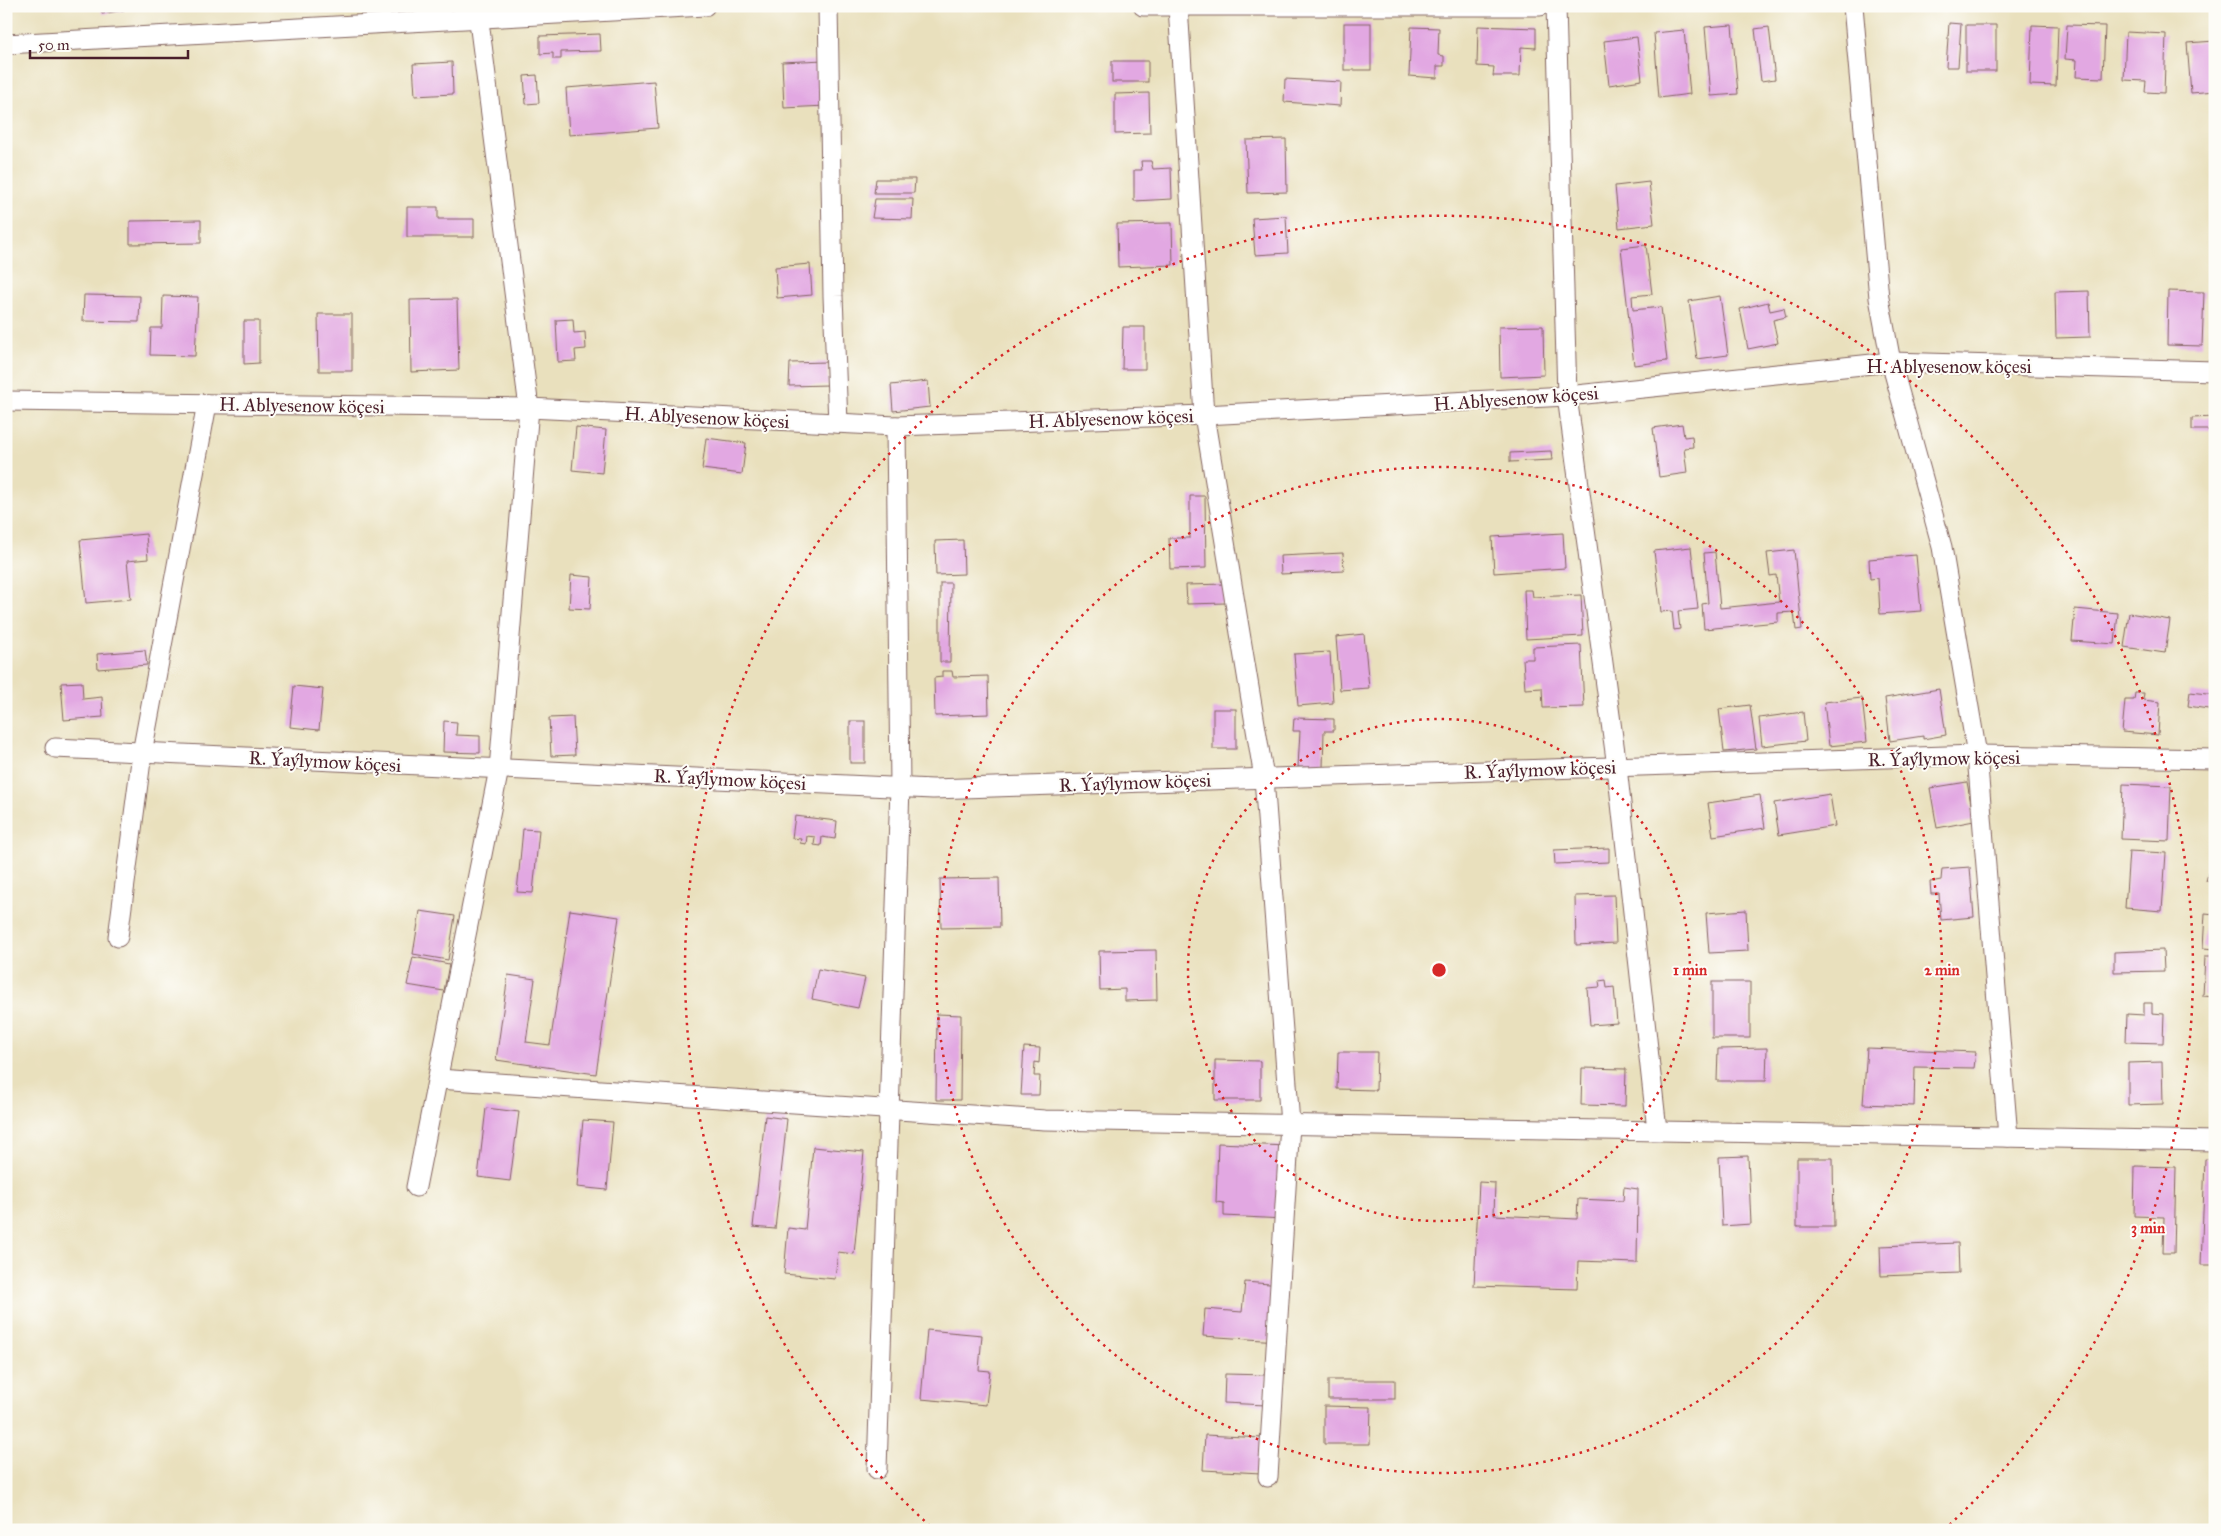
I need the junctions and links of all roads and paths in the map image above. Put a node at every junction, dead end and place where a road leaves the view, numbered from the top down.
1 (705, 6) edge
2 (828, 6) edge
3 (1143, 6) edge
4 (1178, 6) edge
5 (1540, 6) edge
6 (1556, 6) edge
7 (1853, 6) edge
8 (478, 12) edge
9 (6, 44) edge
10 (1891, 362) junction
11 (2215, 371) edge
12 (1567, 396) junction
13 (6, 401) edge
14 (207, 404) junction
15 (528, 408) junction
16 (1204, 415) junction
17 (838, 423) junction
18 (896, 426) junction
19 (55, 748) dead end
20 (142, 752) junction
21 (1977, 755) junction
22 (2215, 759) edge
23 (1617, 767) junction
24 (499, 769) junction
25 (1264, 778) junction
26 (900, 787) junction
27 (118, 938) dead end
28 (438, 1079) junction
29 (889, 1109) junction
30 (1290, 1124) junction
31 (1657, 1130) junction
32 (2008, 1137) junction
33 (2215, 1141) edge
34 (416, 1187) dead end
35 (877, 1469) dead end
36 (1268, 1477) dead end

1 - 8 street
2 - 17 street
3 - 4 street
4 - 5 street
4 - 16 street
6 - 12 street
7 - 10 street
8 - 9 street
8 - 15 street
10 - 11 street, H. Ablyesenow köçesi
10 - 12 street, H. Ablyesenow köçesi
10 - 21 street
12 - 16 street, H. Ablyesenow köçesi
12 - 23 street
13 - 14 street, H. Ablyesenow köçesi
14 - 15 street, H. Ablyesenow köçesi
14 - 20 street
15 - 17 street, H. Ablyesenow köçesi
15 - 24 street
16 - 18 street, H. Ablyesenow köçesi
16 - 25 street
17 - 18 street, H. Ablyesenow köçesi
18 - 26 street
19 - 20 street, R. Ýaýlymow köçesi
20 - 24 street, R. Ýaýlymow köçesi
20 - 27 street
21 - 22 street, R. Ýaýlymow köçesi
21 - 23 street, R. Ýaýlymow köçesi
21 - 32 street
23 - 25 street, R. Ýaýlymow köçesi
23 - 31 street
24 - 26 street, R. Ýaýlymow köçesi
24 - 28 street
25 - 26 street, R. Ýaýlymow köçesi
25 - 30 street
26 - 29 street
28 - 29 street
28 - 34 street
29 - 30 street
29 - 35 street
30 - 31 street
30 - 36 street
31 - 32 street
32 - 33 street

